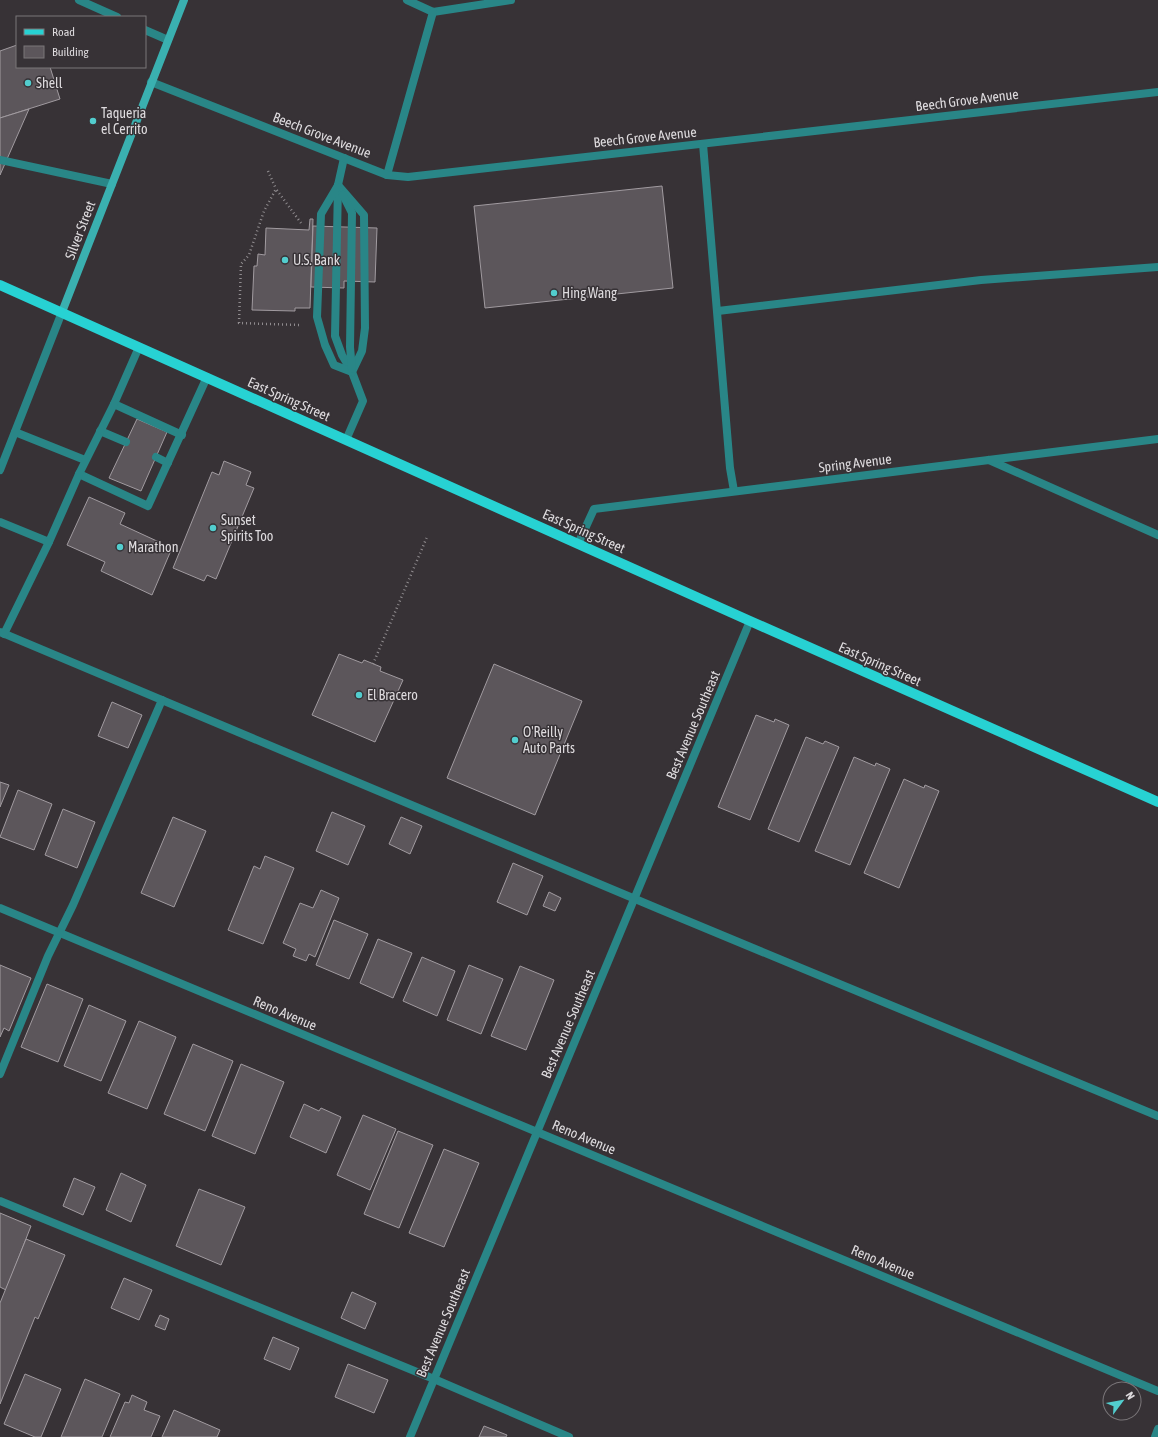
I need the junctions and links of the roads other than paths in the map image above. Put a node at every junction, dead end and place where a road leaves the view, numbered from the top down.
1 (79, 0) edge
2 (184, 0) edge
3 (408, 0) edge
4 (511, 0) edge
5 (433, 12) junction
6 (115, 16) edge
7 (146, 30) edge
8 (168, 40) junction
9 (152, 82) junction
10 (1158, 92) edge
11 (703, 144) junction
12 (344, 158) junction
13 (0, 160) edge
14 (387, 175) junction
15 (112, 184) junction
16 (338, 185) junction
17 (1158, 267) edge
18 (0, 285) edge
19 (718, 311) junction
20 (62, 312) junction
21 (139, 347) junction
22 (352, 372) junction
23 (207, 377) junction
24 (114, 404) junction
25 (100, 431) junction
26 (15, 432) junction
27 (182, 435) junction
28 (1158, 439) edge
29 (346, 440) junction
30 (126, 442) dead end
31 (156, 456) dead end
32 (85, 460) junction
33 (989, 460) junction
34 (168, 463) junction
35 (0, 470) edge
36 (79, 474) junction
37 (734, 492) junction
38 (0, 522) edge
39 (1158, 535) edge
40 (49, 542) junction
41 (578, 544) junction
42 (750, 621) junction
43 (2, 633) edge
44 (162, 700) junction
45 (1158, 802) edge
46 (635, 898) junction
47 (0, 908) edge
48 (60, 932) junction
49 (0, 1074) edge
50 (1158, 1116) edge
51 (537, 1132) junction
52 (0, 1201) edge
53 (434, 1379) junction
54 (1158, 1391) edge
55 (1158, 1429) edge
56 (410, 1437) edge
57 (569, 1437) edge
58 (1155, 1437) edge

1 - 6 street
2 - 8 main road, Silver Street
3 - 5 street
4 - 5 street
5 - 14 street
7 - 8 street
8 - 9 main road, Silver Street
9 - 12 street, Beech Grove Avenue
9 - 15 main road, Silver Street
10 - 11 street, Beech Grove Avenue
11 - 14 street, Beech Grove Avenue
11 - 19 street
12 - 14 street, Beech Grove Avenue
12 - 16 street
13 - 15 street
15 - 20 main road, Silver Street
16 - 22 street
16 - 22 street
16 - 22 street
16 - 22 street
17 - 19 street
18 - 20 main road, East Spring Street
19 - 37 street
20 - 21 main road, East Spring Street
20 - 26 street, Silver Street
21 - 23 main road, East Spring Street
21 - 24 street
22 - 29 street
23 - 27 street
23 - 29 main road, East Spring Street
24 - 25 street
24 - 27 street
25 - 30 street
25 - 32 street
26 - 32 street
26 - 35 street, Silver Street
27 - 34 street
28 - 33 street, Spring Avenue
29 - 41 main road, East Spring Street
31 - 34 street
32 - 36 street
33 - 37 street, Spring Avenue
33 - 39 street
34 - 36 street
36 - 40 street
37 - 41 street, Spring Avenue
38 - 40 street
40 - 43 street
41 - 42 main road, East Spring Street
42 - 45 main road, East Spring Street
42 - 46 street, Best Avenue Southeast
43 - 44 street
44 - 46 street
44 - 48 street
46 - 50 street
46 - 51 street, Best Avenue Southeast
47 - 48 street, Reno Avenue
48 - 49 street
48 - 51 street, Reno Avenue
51 - 53 street, Best Avenue Southeast
51 - 54 street, Reno Avenue
52 - 53 street
53 - 56 street, Best Avenue Southeast
53 - 57 street
55 - 58 street

